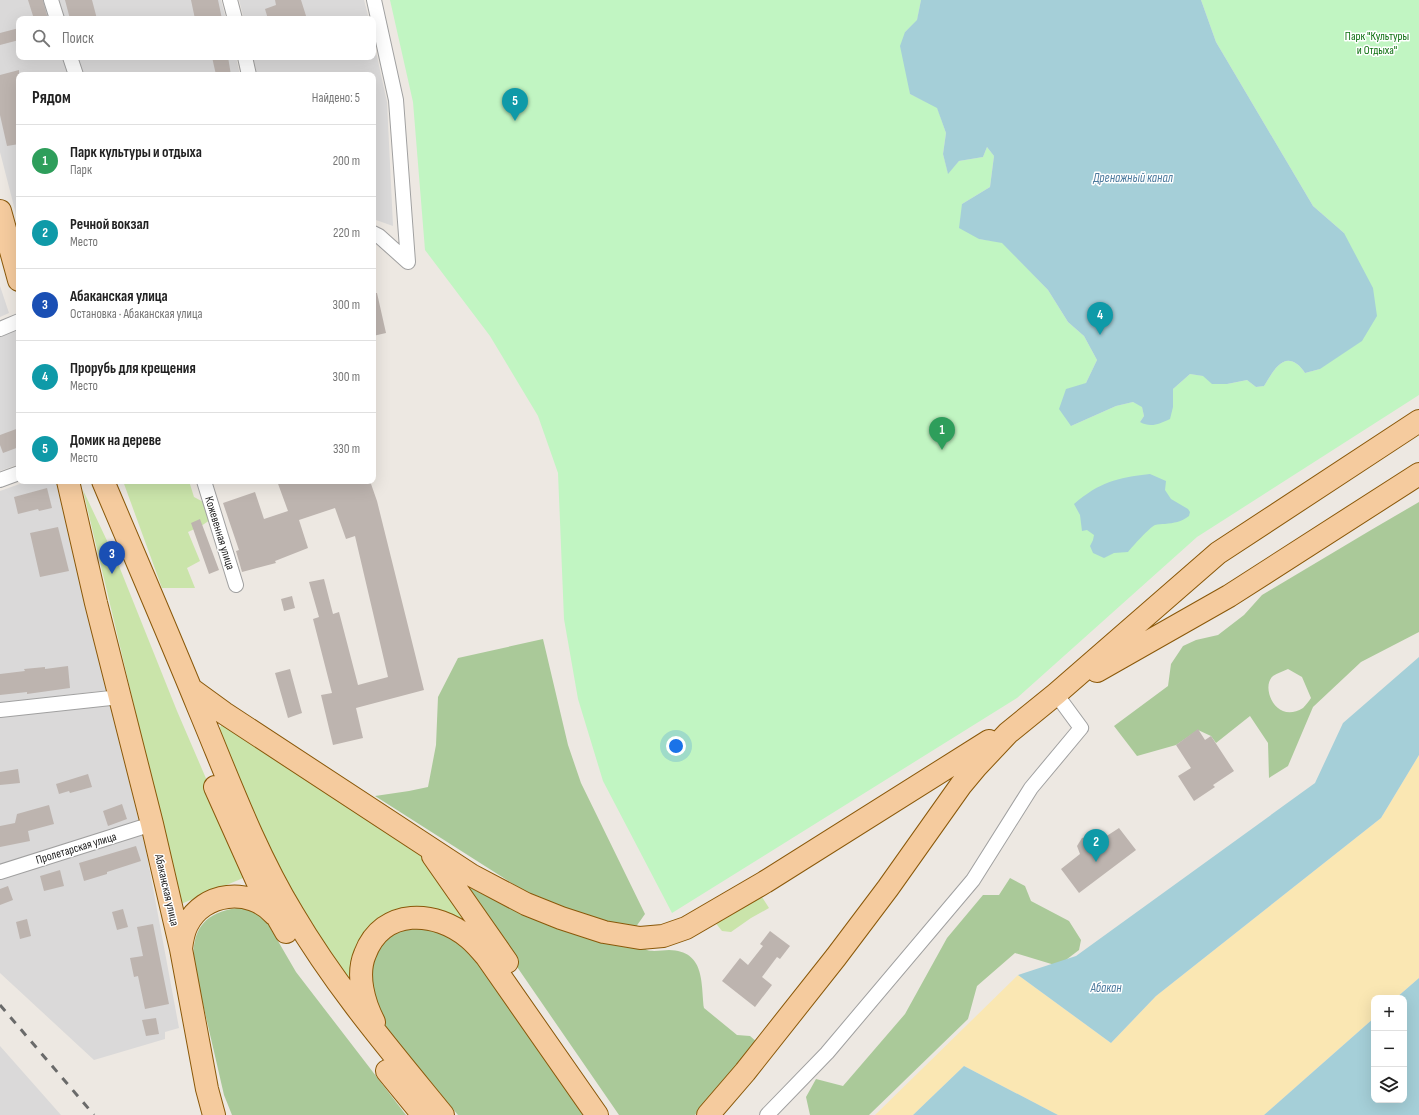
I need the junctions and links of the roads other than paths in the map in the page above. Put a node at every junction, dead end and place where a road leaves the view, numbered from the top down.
1 (51, 0) edge
2 (230, 0) edge
3 (374, 0) edge
4 (56, 16) edge
5 (234, 16) edge
6 (71, 60) edge
7 (246, 60) edge
8 (75, 72) edge
9 (248, 72) edge
10 (0, 211) edge
11 (376, 234) edge
12 (16, 269) edge
13 (16, 322) edge
14 (0, 329) edge
15 (1419, 421) edge
16 (1419, 474) edge
17 (16, 475) edge
18 (0, 480) edge
19 (69, 484) edge
20 (89, 484) edge
21 (103, 484) edge
22 (205, 484) edge
23 (236, 585) dead end
24 (191, 689) junction
25 (1056, 694) junction
26 (120, 697) junction
27 (0, 710) edge
28 (1024, 719) junction
29 (152, 824) junction
30 (411, 835) junction
31 (0, 872) edge
32 (278, 920) junction
33 (181, 949) junction
34 (389, 1049) junction
35 (213, 1115) edge
36 (423, 1115) edge
37 (443, 1115) edge
38 (597, 1115) edge
39 (611, 1115) edge
40 (708, 1115) edge
41 (767, 1115) edge

1 - 4 street
2 - 5 street
3 - 11 street
6 - 8 street
7 - 9 street
10 - 12 main road
13 - 14 street
15 - 25 main road
16 - 25 main road
17 - 18 street
19 - 26 main road, Абаканская улица
20 - 32 main road
21 - 24 main road
22 - 23 street, Кожевенная улица
24 - 30 main road
24 - 34 main road
25 - 28 main road
25 - 41 street
26 - 27 street
26 - 29 main road, Абаканская улица
28 - 30 main road
28 - 40 main road
29 - 31 street, Пролетарская улица
29 - 33 main road, Абаканская улица
30 - 39 main road
32 - 33 main road
32 - 36 main road
33 - 35 main road, Абаканская улица
34 - 37 main road
34 - 38 main road

